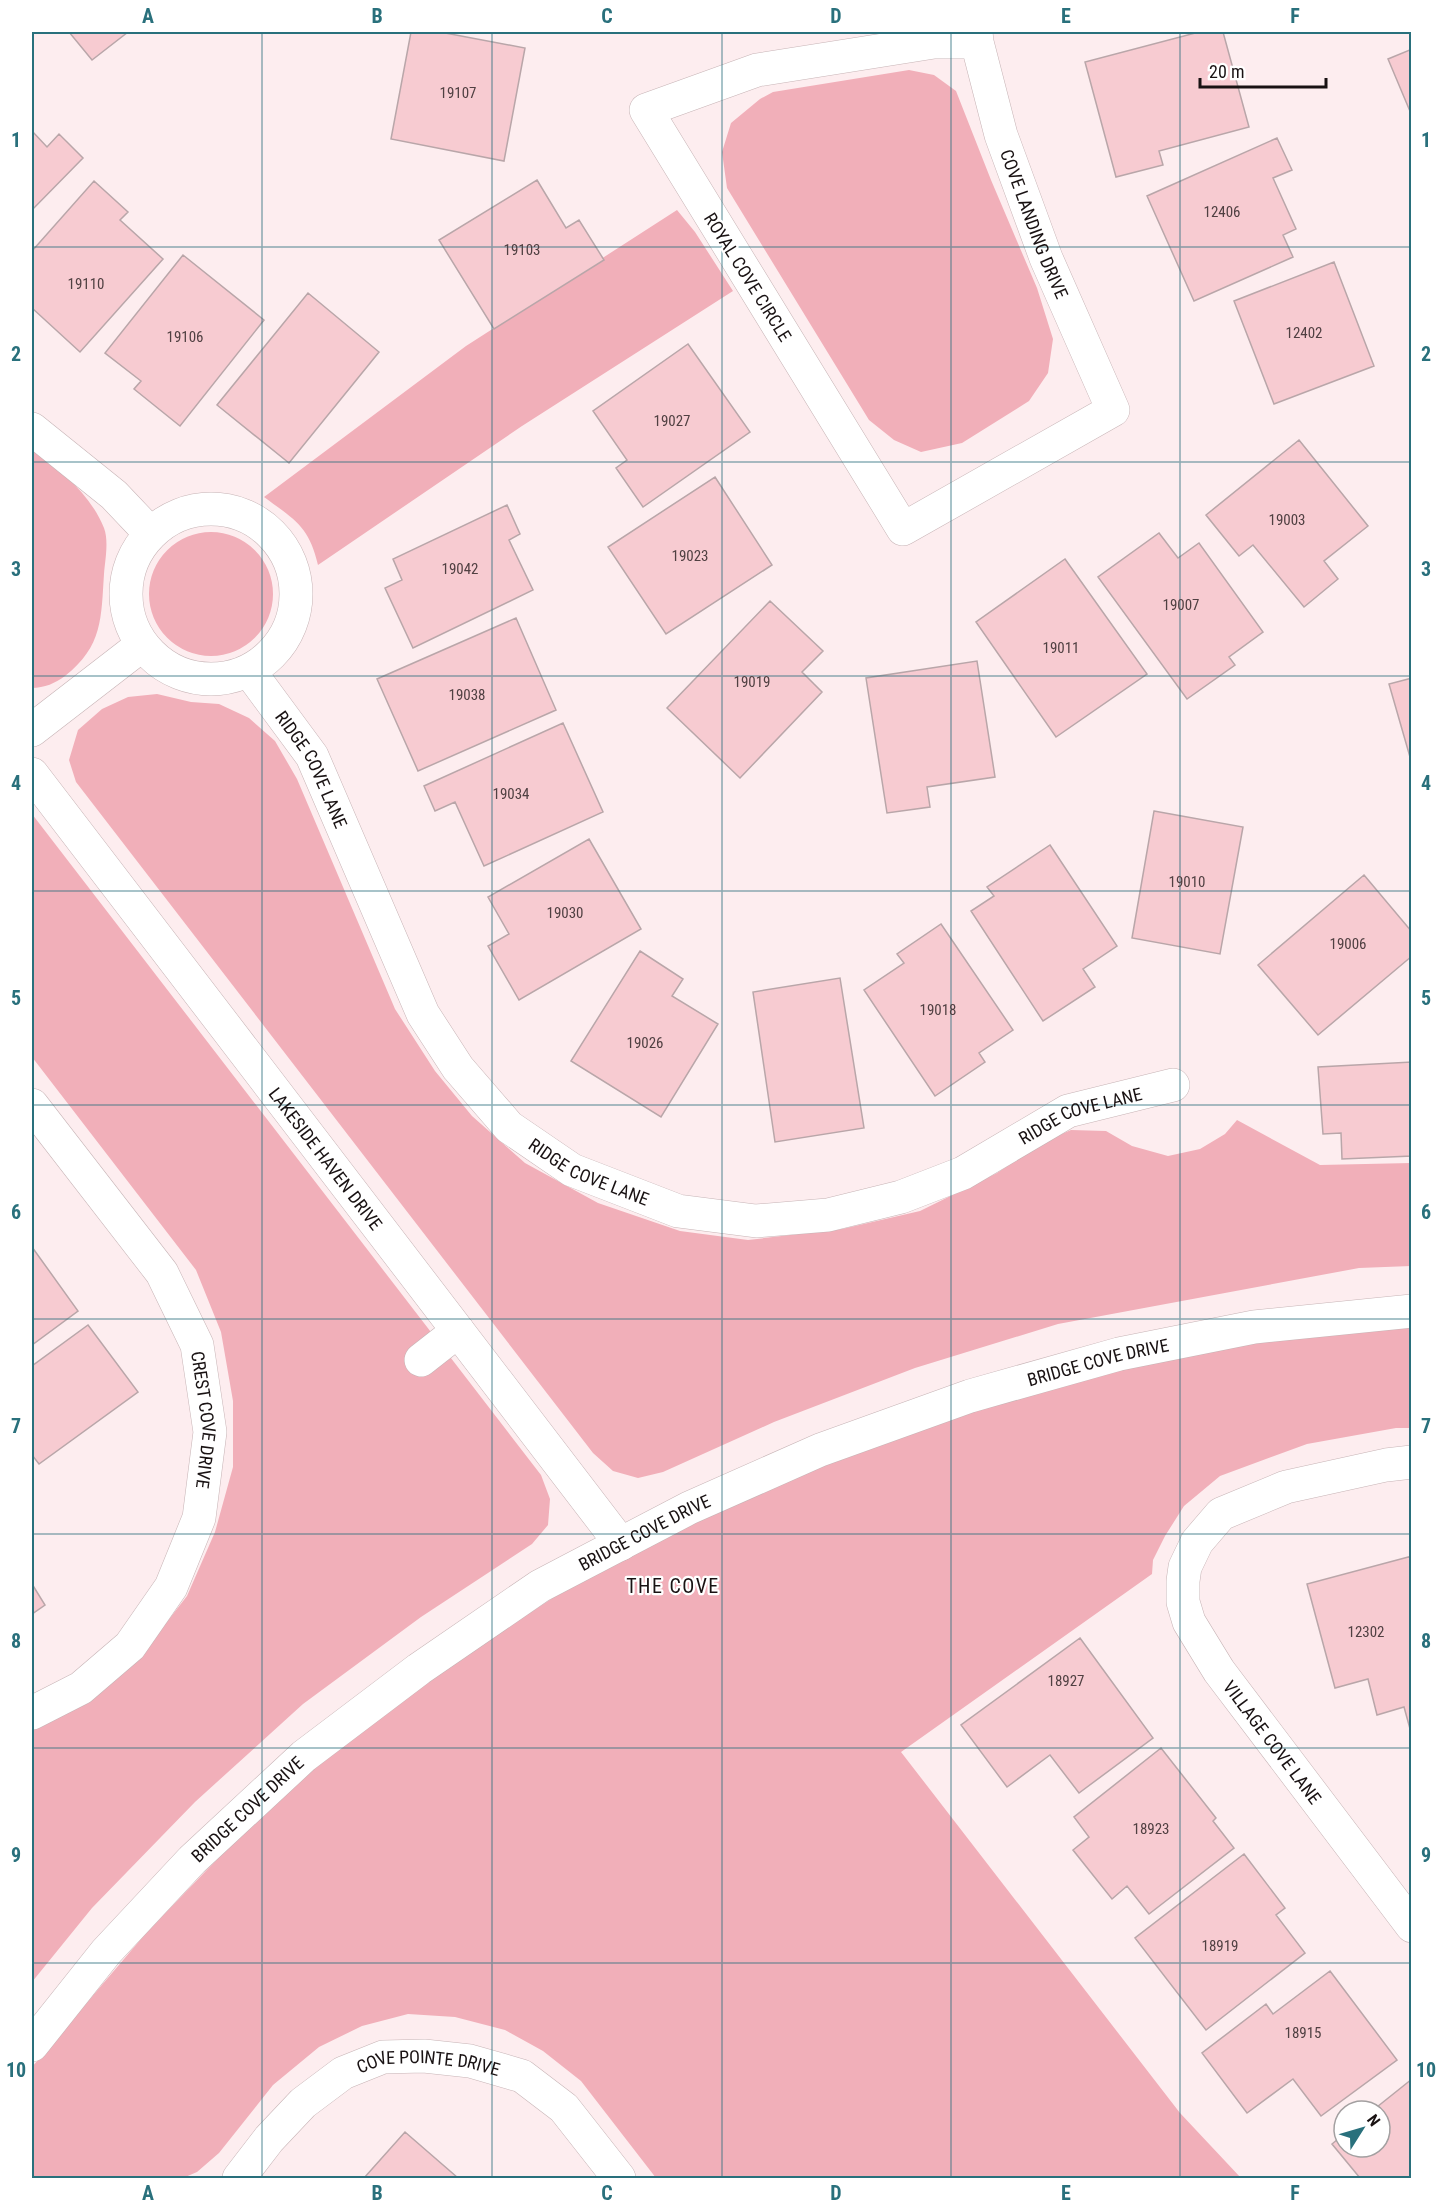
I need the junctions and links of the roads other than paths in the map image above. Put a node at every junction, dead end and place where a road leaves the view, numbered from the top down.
1 (976, 37) edge
2 (1113, 410) joint
3 (32, 429) edge
4 (150, 533) junction
5 (142, 645) junction
6 (250, 672) junction
7 (32, 730) edge
8 (32, 774) edge
9 (1173, 1085) dead end
10 (32, 1105) edge
11 (1412, 1311) edge
12 (458, 1331) junction
13 (421, 1360) dead end
14 (1412, 1462) edge
15 (621, 1544) junction
16 (32, 1713) edge
17 (1412, 1926) edge
18 (32, 2045) edge
19 (239, 2178) edge
20 (619, 2178) edge

1 - 2 street, COVE LANDING DRIVE
1 - 2 street, ROYAL COVE CIRCLE
3 - 4 street
4 - 5 street
4 - 6 street
5 - 6 street
5 - 7 street
6 - 9 street, RIDGE COVE LANE
8 - 12 street, LAKESIDE HAVEN DRIVE
10 - 16 street, CREST COVE DRIVE
11 - 15 street, BRIDGE COVE DRIVE
12 - 13 street
12 - 15 street, LAKESIDE HAVEN DRIVE
14 - 17 street, VILLAGE COVE LANE
15 - 18 street, BRIDGE COVE DRIVE
19 - 20 street, COVE POINTE DRIVE

